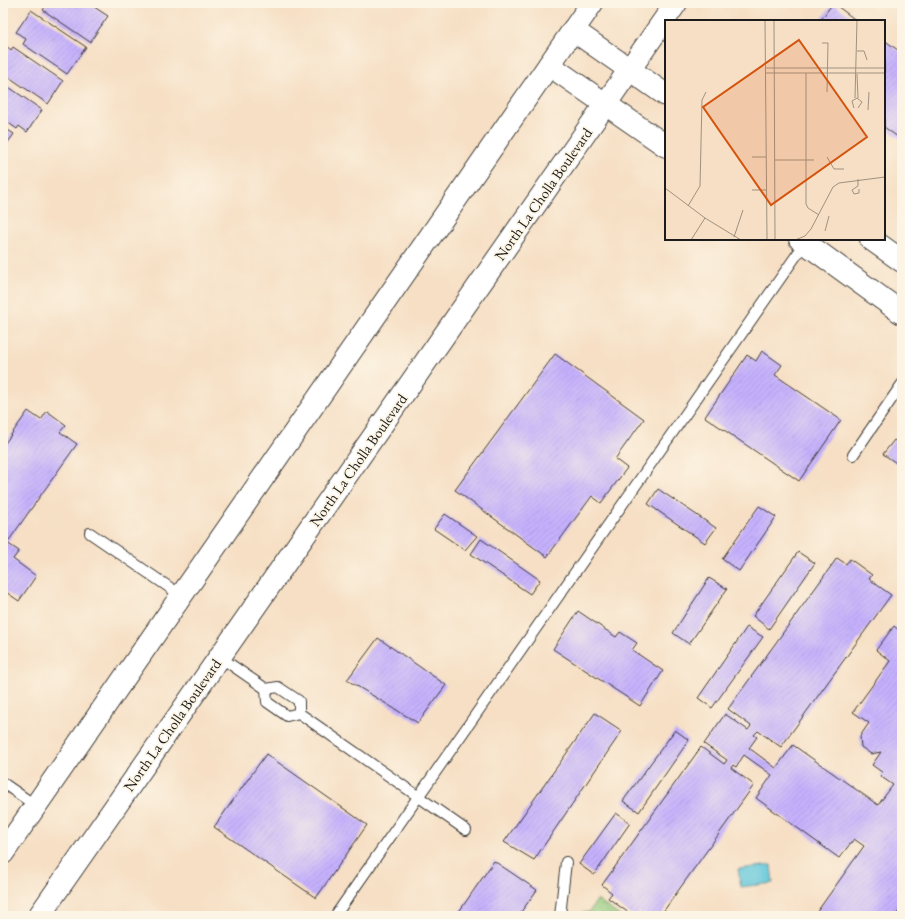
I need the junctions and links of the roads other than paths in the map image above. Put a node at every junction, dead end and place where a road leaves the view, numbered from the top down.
1 (592, 3) edge
2 (676, 3) edge
3 (573, 30) junction
4 (549, 65) junction
5 (630, 70) junction
6 (665, 94) edge
7 (606, 104) junction
8 (665, 145) edge
9 (872, 240) edge
10 (802, 241) edge
11 (902, 261) edge
12 (902, 313) edge
13 (902, 384) edge
14 (853, 455) dead end
15 (90, 533) dead end
16 (182, 596) junction
17 (220, 657) junction
18 (266, 689) junction
19 (299, 713) junction
20 (3, 783) edge
21 (419, 797) junction
22 (36, 806) junction
23 (466, 830) dead end
24 (3, 853) edge
25 (566, 862) dead end
26 (39, 916) edge
27 (334, 916) edge
28 (560, 916) edge

1 - 3 main road
2 - 5 main road, North La Cholla Boulevard
3 - 4 main road
3 - 5 main road
4 - 7 main road
4 - 16 main road
5 - 6 main road
5 - 7 main road, North La Cholla Boulevard
7 - 8 main road
7 - 17 main road, North La Cholla Boulevard
9 - 11 main road
10 - 12 main road
10 - 21 lane
13 - 14 lane
15 - 16 lane
16 - 22 main road
17 - 18 lane
17 - 26 main road, North La Cholla Boulevard
18 - 19 lane
18 - 19 lane
19 - 21 lane
20 - 22 lane
21 - 23 lane
21 - 27 lane
22 - 24 main road
25 - 28 lane

